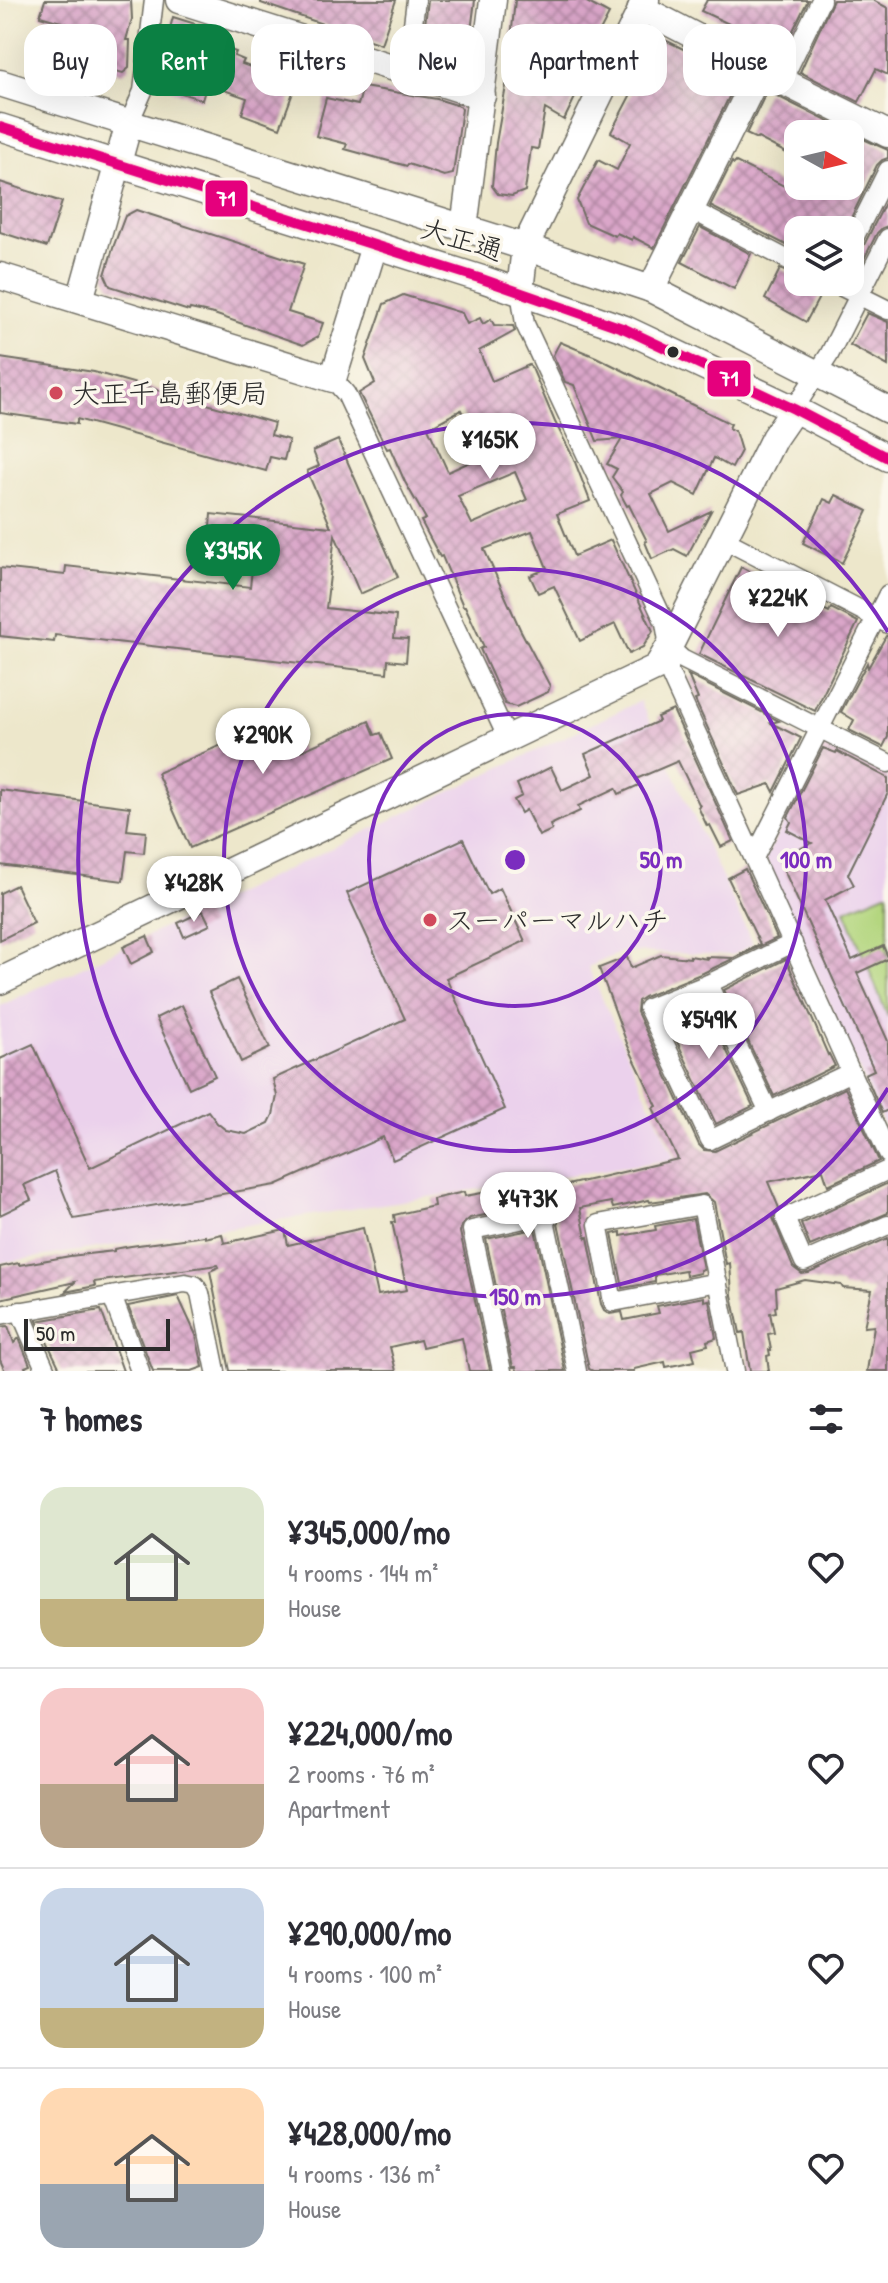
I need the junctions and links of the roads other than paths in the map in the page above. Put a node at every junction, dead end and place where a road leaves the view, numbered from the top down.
1 (154, 0) edge
2 (179, 0) edge
3 (416, 0) edge
4 (493, 0) edge
5 (821, 0) edge
6 (644, 4) edge
7 (413, 24) edge
8 (683, 26) edge
9 (796, 38) edge
10 (390, 67) edge
11 (485, 70) edge
12 (0, 83) edge
13 (796, 88) edge
14 (482, 96) edge
15 (759, 96) edge
16 (129, 123) junction
17 (0, 127) edge
18 (888, 134) edge
19 (118, 164) junction
20 (888, 170) edge
21 (690, 209) junction
22 (864, 218) edge
23 (464, 228) junction
24 (888, 238) edge
25 (374, 246) junction
26 (525, 247) junction
27 (784, 258) edge
28 (0, 276) edge
29 (864, 286) edge
30 (651, 289) junction
31 (520, 291) junction
32 (859, 296) joint
33 (80, 300) junction
34 (888, 310) edge
35 (817, 374) junction
36 (333, 379) junction
37 (794, 409) junction
38 (888, 410) edge
39 (888, 458) edge
40 (723, 539) junction
41 (888, 594) edge
42 (882, 621) edge
43 (669, 647) junction
44 (820, 729) junction
45 (507, 737) junction
46 (887, 760) edge
47 (754, 858) junction
48 (793, 943) junction
49 (0, 981) edge
50 (708, 984) junction
51 (851, 1072) junction
52 (769, 1112) junction
53 (888, 1154) edge
54 (888, 1170) edge
55 (888, 1225) edge
56 (718, 1282) junction
57 (112, 1296) junction
58 (20, 1311) junction
59 (0, 1315) edge
60 (46, 1371) edge
61 (140, 1371) edge
62 (216, 1371) edge
63 (502, 1371) edge
64 (577, 1371) edge
65 (735, 1371) edge

1 - 16 street
2 - 10 street
3 - 7 street
4 - 11 street
5 - 9 street
6 - 8 street
6 - 26 street
12 - 16 street, 大正通
13 - 18 street
14 - 23 street
15 - 21 street
16 - 19 street
16 - 23 street, 大正通
17 - 19 street, 大正通
19 - 25 street, 大正通
19 - 33 street
20 - 22 street
21 - 27 street
21 - 30 street
23 - 26 street, 大正通
24 - 29 street
25 - 31 street, 大正通
25 - 36 street
26 - 30 street, 大正通
26 - 31 street
28 - 33 street
30 - 35 street, 大正通
31 - 37 street, 大正通
31 - 43 street
32 - 34 street
32 - 35 street
33 - 36 street
35 - 37 street
35 - 38 street, 大正通
36 - 45 street
37 - 39 street, 大正通
37 - 40 street
40 - 42 street
40 - 43 street
41 - 42 street
42 - 44 street
43 - 44 street
43 - 45 street
43 - 47 street
44 - 46 street
44 - 47 street
45 - 49 street
47 - 48 street
48 - 50 street
48 - 51 street
50 - 52 street
50 - 52 street
51 - 52 street
51 - 53 street
54 - 55 street
56 - 56 street
56 - 65 street
57 - 58 street
57 - 61 street
57 - 62 street
58 - 59 street
58 - 60 street
63 - 64 street

